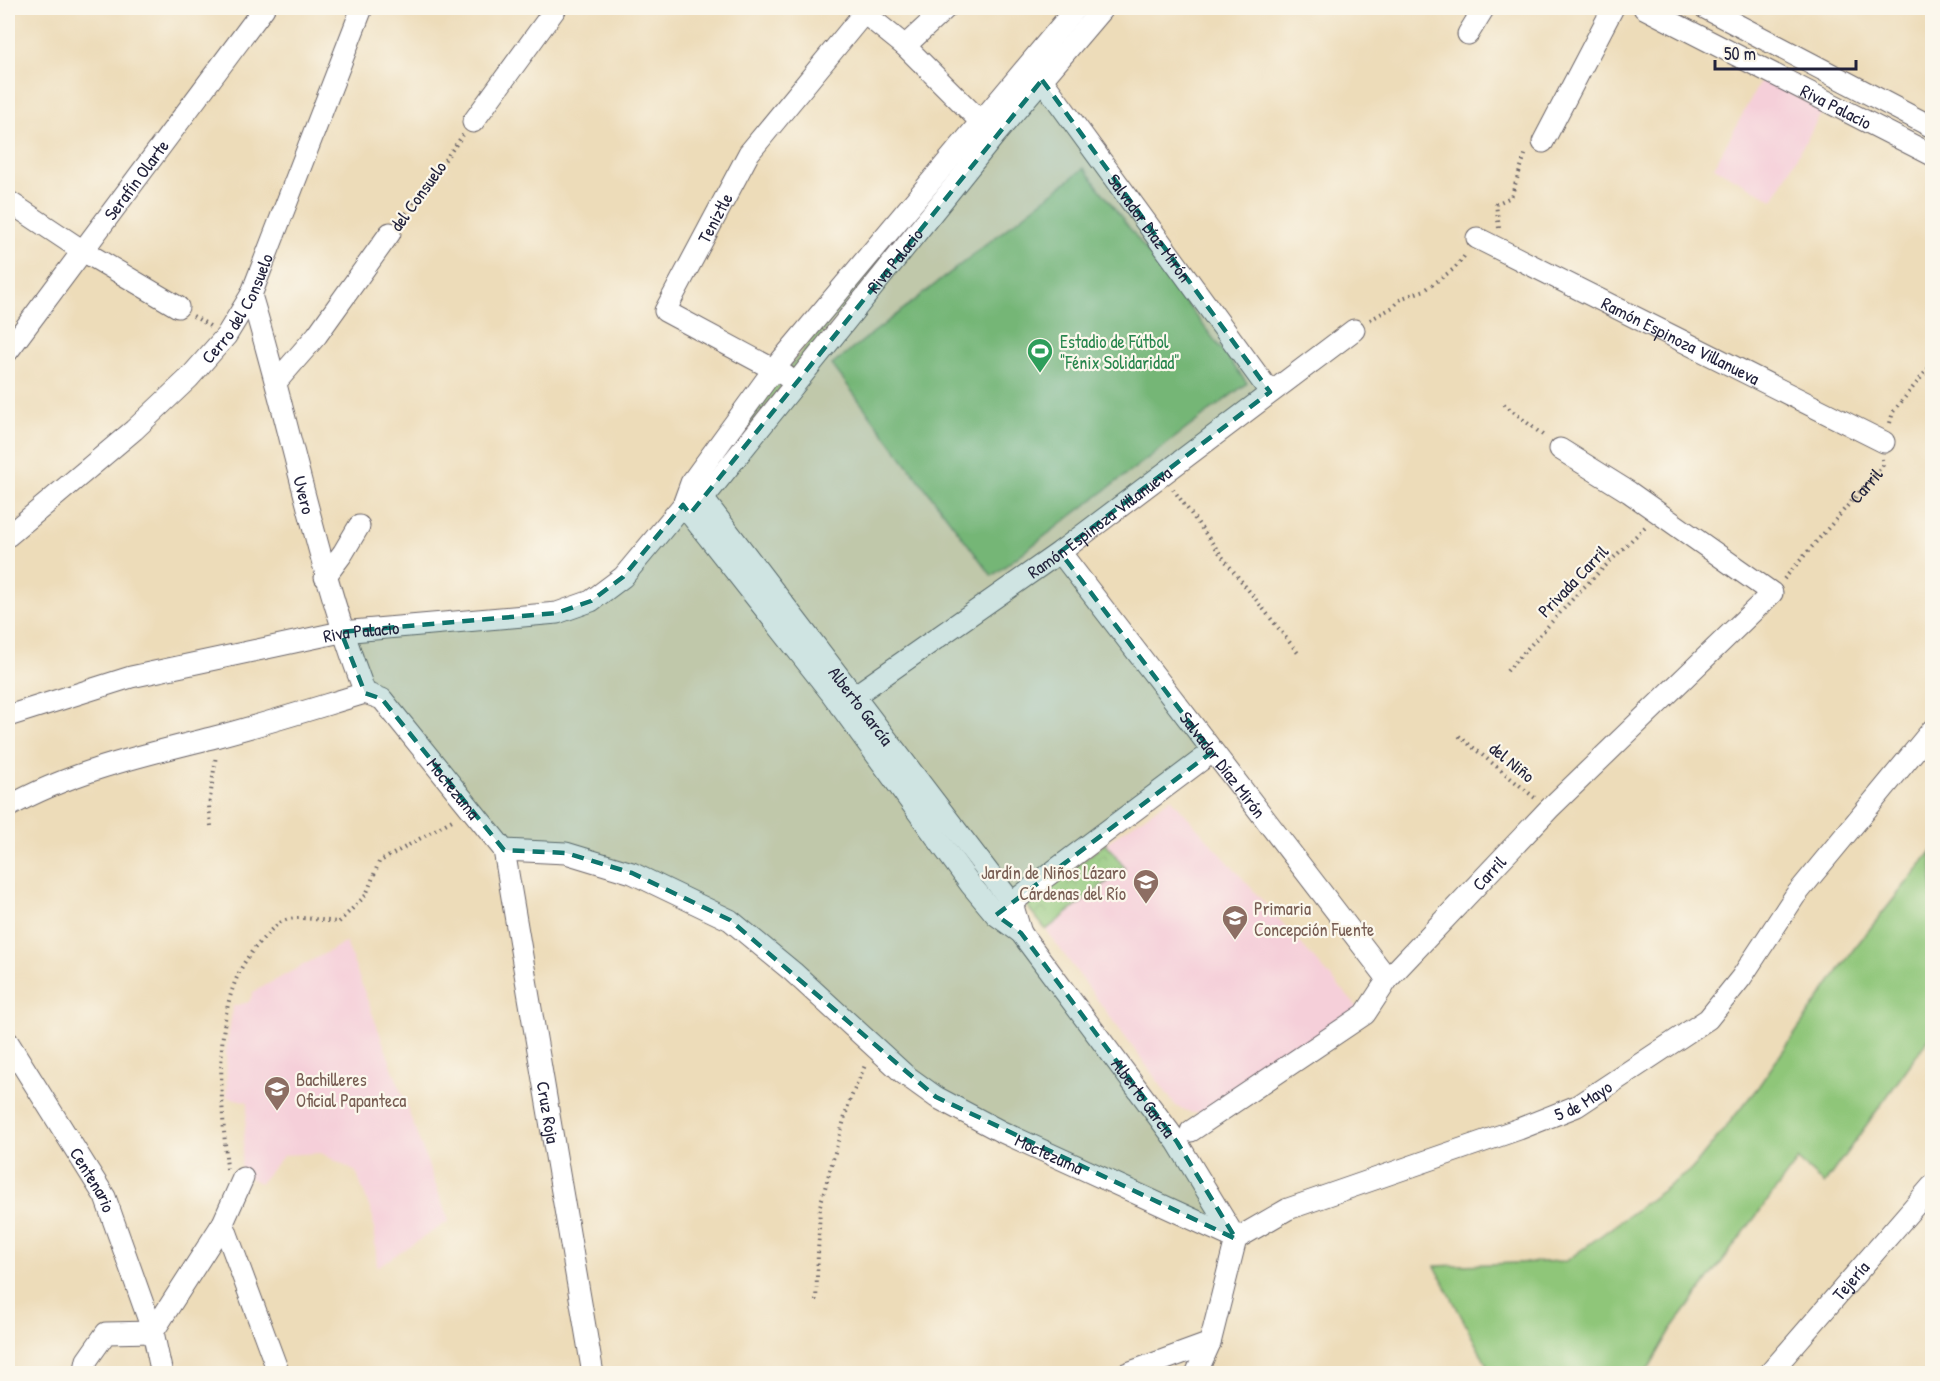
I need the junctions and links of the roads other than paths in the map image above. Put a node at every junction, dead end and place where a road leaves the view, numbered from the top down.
1 (264, 8) edge
2 (362, 8) edge
3 (556, 8) edge
4 (946, 8) edge
5 (1076, 8) edge
6 (1103, 8) edge
7 (1484, 8) edge
8 (1613, 8) edge
9 (1644, 8) edge
10 (1706, 8) edge
11 (861, 10) edge
12 (1468, 34) dead end
13 (905, 46) junction
14 (1030, 62) junction
15 (1042, 80) junction
16 (472, 122) road end
17 (1932, 127) edge
18 (988, 129) junction
19 (1543, 142) dead end
20 (1932, 155) edge
21 (8, 201) edge
22 (390, 233) road end
23 (1477, 238) dead end
24 (83, 251) junction
25 (251, 294) junction
26 (178, 307) road end
27 (1354, 330) dead end
28 (8, 351) edge
29 (774, 369) junction
30 (277, 381) junction
31 (796, 382) junction
32 (1270, 392) junction
33 (1884, 442) road end
34 (1560, 449) road end
35 (692, 496) junction
36 (359, 526) dead end
37 (8, 536) edge
38 (1060, 552) junction
39 (325, 577) junction
40 (341, 632) junction
41 (365, 693) junction
42 (848, 701) junction
43 (8, 716) edge
44 (1932, 730) edge
45 (1212, 752) junction
46 (10, 801) edge
47 (504, 850) junction
48 (1004, 909) junction
49 (1388, 979) junction
50 (8, 1042) edge
51 (1191, 1131) dead end
52 (240, 1185) road end
53 (1932, 1186) edge
54 (1926, 1208) edge
55 (223, 1222) junction
56 (1236, 1239) junction
57 (153, 1332) junction
58 (1210, 1343) junction
59 (84, 1374) edge
60 (162, 1374) edge
61 (279, 1374) edge
62 (593, 1374) edge
63 (1125, 1374) edge
64 (1196, 1374) edge
65 (1769, 1374) edge

1 - 24 street, Serafín Olarte
2 - 25 street, Cerro del Consuelo
3 - 16 street
4 - 13 street
5 - 14 street, Riva Palacio
6 - 15 street, Riva Palacio
7 - 12 street
8 - 19 street
9 - 20 street, Riva Palacio
10 - 17 street, Riva Palacio
11 - 13 street
11 - 29 street, Teniztle
13 - 18 street
14 - 15 street, Salvador Díaz Mirón
14 - 18 street, Riva Palacio
15 - 18 street, Riva Palacio
15 - 32 street, Salvador Díaz Mirón
18 - 29 street, Riva Palacio
18 - 31 street, Riva Palacio
21 - 24 street
22 - 30 street, del Consuelo
23 - 33 street, Ramón Espinoza Villanueva
24 - 26 street
24 - 28 street, Serafín Olarte
25 - 30 street, Uvero
25 - 37 street, Cerro del Consuelo
27 - 32 street, Ramón Espinoza Villanueva
29 - 31 street, Teniztle
29 - 35 street, Riva Palacio
30 - 39 street, Uvero
31 - 35 street, Riva Palacio
32 - 38 street, Ramón Espinoza Villanueva
34 - 49 street, Carril
35 - 40 street, Riva Palacio
35 - 42 street, Alberto García
36 - 39 street
38 - 42 street, Ramón Espinoza Villanueva
38 - 45 street, Salvador Díaz Mirón
39 - 40 street, Uvero
40 - 41 street, Uvero
40 - 43 street, Riva Palacio
41 - 46 street
41 - 47 street, Moctezuma
42 - 48 street, Alberto García
44 - 56 street, 5 de Mayo
45 - 48 street
45 - 49 street, Salvador Díaz Mirón
47 - 56 street, Moctezuma
47 - 62 street, Cruz Roja
48 - 56 street, Alberto García
49 - 51 street, Carril
50 - 57 street, Centenario
52 - 55 street
53 - 54 street, Tejería
54 - 65 street, Tejería
55 - 57 street
55 - 61 street
56 - 58 street
57 - 59 street
57 - 60 street, Centenario
58 - 63 street
58 - 64 street

